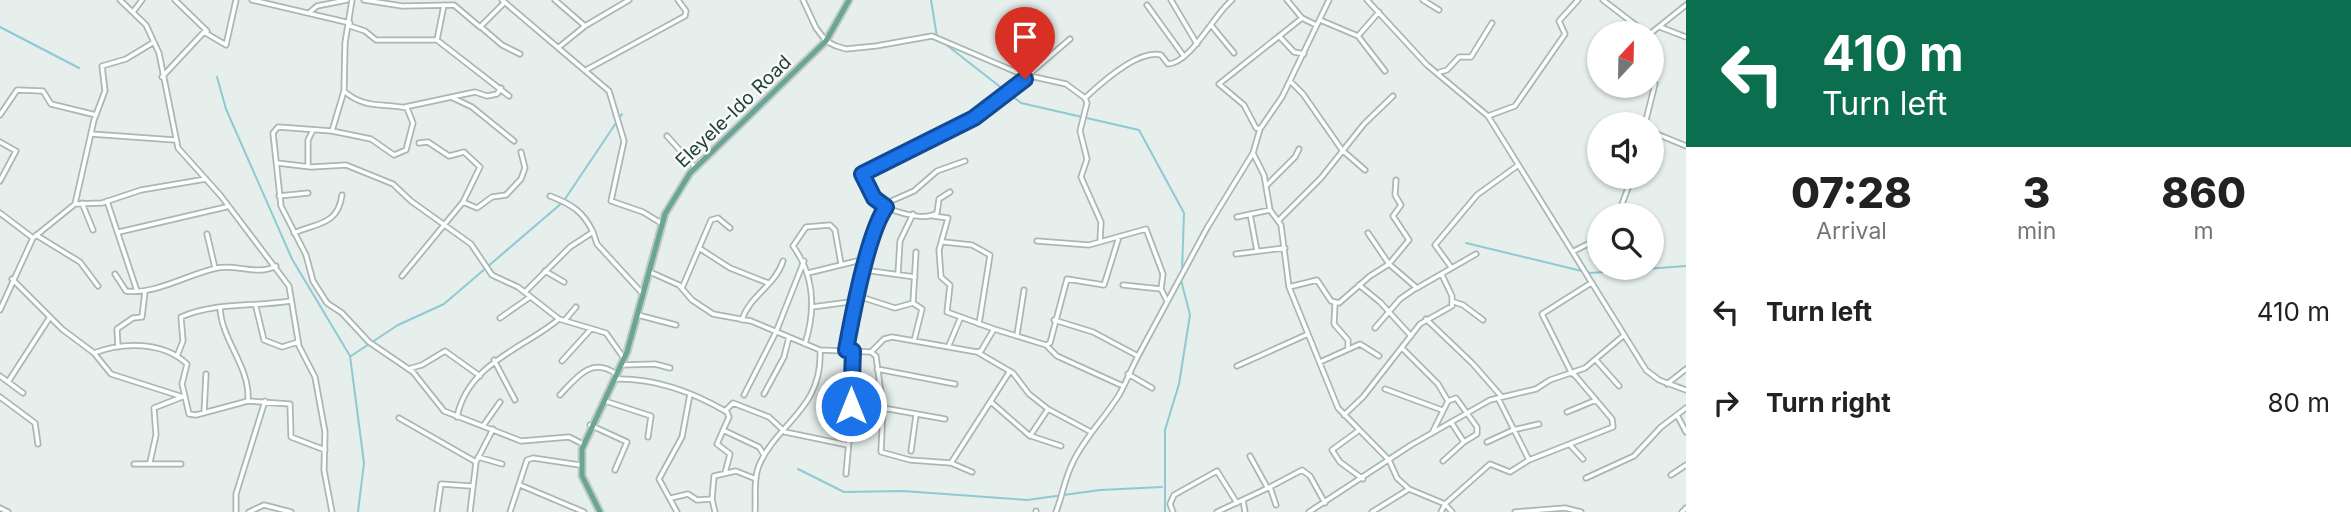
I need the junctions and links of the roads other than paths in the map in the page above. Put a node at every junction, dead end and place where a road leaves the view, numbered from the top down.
1 (120, 0) edge
2 (142, 0) edge
3 (175, 0) edge
4 (236, 0) edge
5 (252, 0) edge
6 (347, 0) edge
7 (352, 0) edge
8 (364, 0) edge
9 (555, 0) edge
10 (629, 0) edge
11 (678, 0) edge
12 (803, 0) edge
13 (849, 0) edge
14 (1171, 0) edge
15 (1231, 0) edge
16 (1287, 0) edge
17 (1329, 0) edge
18 (1367, 0) edge
19 (1423, 0) edge
20 (1578, 0) edge
21 (1603, 0) edge
22 (503, 1) edge
23 (444, 5) junction
24 (1147, 5) dead end
25 (1686, 5) edge
26 (1439, 10) dead end
27 (133, 12) junction
28 (309, 12) junction
29 (1379, 12) junction
30 (1302, 18) junction
31 (1320, 20) junction
32 (1632, 21) edge
33 (1492, 23) dead end
34 (350, 24) junction
35 (1664, 24) edge
36 (1211, 25) junction
37 (1317, 25) junction
38 (585, 26) junction
39 (481, 27) junction
40 (1664, 29) edge
41 (207, 32) junction
42 (1279, 36) junction
43 (1358, 36) junction
44 (1686, 37) edge
45 (1070, 39) dead end
46 (437, 40) junction
47 (826, 41) junction
48 (154, 42) junction
49 (1197, 44) junction
50 (559, 47) junction
51 (1234, 53) dead end
52 (520, 54) dead end
53 (1304, 54) junction
54 (1183, 55) junction
55 (586, 69) junction
56 (1385, 71) dead end
57 (1438, 72) junction
58 (1026, 75) junction
59 (162, 77) junction
60 (1290, 81) junction
61 (501, 89) junction
62 (344, 91) junction
63 (449, 96) junction
64 (509, 96) dead end
65 (1393, 96) dead end
66 (1085, 98) junction
67 (405, 107) junction
68 (0, 115) edge
69 (96, 115) junction
70 (1488, 116) junction
71 (1260, 130) junction
72 (332, 131) junction
73 (312, 132) junction
74 (91, 134) junction
75 (667, 135) dead end
76 (1664, 137) edge
77 (175, 140) junction
78 (514, 141) dead end
79 (0, 142) edge
80 (419, 143) dead end
81 (1686, 146) edge
82 (1299, 149) dead end
83 (1342, 150) junction
84 (521, 152) dead end
85 (1253, 153) junction
86 (965, 161) dead end
87 (277, 163) junction
88 (308, 166) junction
89 (1517, 166) junction
90 (696, 168) junction
91 (1365, 170) dead end
92 (206, 179) junction
93 (1396, 180) dead end
94 (0, 181) edge
95 (1496, 183) dead end
96 (1266, 186) junction
97 (950, 192) dead end
98 (309, 193) dead end
99 (342, 195) dead end
100 (279, 196) junction
101 (550, 196) dead end
102 (107, 201) junction
103 (463, 202) junction
104 (75, 204) junction
105 (82, 204) junction
106 (884, 206) junction
107 (227, 207) junction
108 (1270, 210) junction
109 (0, 213) edge
110 (913, 214) junction
111 (1250, 214) junction
112 (933, 216) junction
113 (1237, 216) dead end
114 (1279, 221) junction
115 (661, 223) junction
116 (444, 224) junction
117 (730, 228) dead end
118 (93, 230) dead end
119 (119, 232) junction
120 (593, 232) junction
121 (294, 233) junction
122 (1368, 233) dead end
123 (207, 234) dead end
124 (35, 236) junction
125 (1119, 237) junction
126 (1037, 241) dead end
127 (1100, 241) junction
128 (944, 242) junction
129 (1587, 244) edge
130 (699, 248) junction
131 (1285, 248) junction
132 (1257, 251) junction
133 (1574, 251) junction
134 (916, 253) dead end
135 (1236, 254) dead end
136 (1476, 254) dead end
137 (861, 260) dead end
138 (783, 261) dead end
139 (804, 261) junction
140 (841, 264) junction
141 (1389, 264) junction
142 (276, 266) junction
143 (1451, 267) junction
144 (215, 268) junction
145 (864, 270) junction
146 (545, 271) junction
147 (648, 271) junction
148 (808, 273) junction
149 (116, 274) dead end
150 (898, 274) junction
151 (1441, 274) junction
152 (402, 276) dead end
153 (915, 277) junction
154 (12, 279) junction
155 (564, 282) dead end
156 (768, 283) junction
157 (1591, 283) junction
158 (1123, 285) dead end
159 (1359, 285) junction
160 (98, 286) dead end
161 (1289, 287) junction
162 (682, 288) junction
163 (1417, 288) junction
164 (1161, 289) junction
165 (1024, 290) dead end
166 (137, 291) junction
167 (145, 291) junction
168 (525, 292) junction
169 (642, 293) junction
170 (530, 297) junction
171 (858, 298) junction
172 (291, 301) junction
173 (1, 302) edge
174 (1454, 302) junction
175 (913, 303) junction
176 (1167, 303) junction
177 (1335, 303) junction
178 (220, 307) junction
179 (256, 307) junction
180 (576, 307) dead end
181 (812, 307) junction
182 (0, 310) edge
183 (1389, 312) junction
184 (636, 315) junction
185 (50, 317) junction
186 (500, 318) dead end
187 (960, 319) junction
188 (1426, 319) junction
189 (562, 320) junction
190 (742, 320) junction
191 (1054, 320) junction
192 (1483, 320) dead end
193 (979, 324) junction
194 (676, 325) dead end
195 (1375, 328) dead end
196 (591, 329) junction
197 (994, 329) junction
198 (776, 332) junction
199 (1308, 334) junction
200 (1017, 335) junction
201 (1623, 335) junction
202 (1411, 336) junction
203 (789, 337) junction
204 (298, 342) junction
205 (914, 342) junction
206 (805, 344) junction
207 (949, 345) junction
208 (1046, 345) junction
209 (118, 346) junction
210 (1348, 348) junction
211 (1402, 348) junction
212 (820, 350) junction
213 (846, 350) junction
214 (853, 351) junction
215 (871, 352) junction
216 (977, 352) junction
217 (93, 353) junction
218 (177, 356) junction
219 (1138, 356) junction
220 (1379, 356) dead end
221 (494, 360) junction
222 (1595, 360) junction
223 (562, 361) dead end
224 (623, 362) junction
225 (1320, 362) junction
226 (1237, 366) dead end
227 (670, 368) dead end
228 (407, 369) junction
229 (877, 369) junction
230 (1686, 369) edge
231 (1010, 371) junction
232 (206, 374) dead end
233 (1128, 374) junction
234 (1572, 374) junction
235 (0, 376) edge
236 (480, 376) junction
237 (616, 377) junction
238 (8, 382) junction
239 (1667, 383) junction
240 (955, 384) dead end
241 (1123, 386) junction
242 (1619, 386) dead end
243 (1152, 388) dead end
244 (1385, 389) dead end
245 (1686, 390) edge
246 (23, 393) dead end
247 (690, 394) junction
248 (764, 394) dead end
249 (560, 395) dead end
250 (744, 395) dead end
251 (0, 397) edge
252 (183, 397) junction
253 (1499, 397) junction
254 (515, 400) dead end
255 (1596, 400) junction
256 (248, 401) junction
257 (265, 401) junction
258 (603, 401) junction
259 (1448, 401) junction
260 (500, 402) dead end
261 (991, 402) junction
262 (883, 408) junction
263 (1686, 408) edge
264 (1048, 409) junction
265 (1443, 410) junction
266 (725, 411) junction
267 (1567, 412) dead end
268 (204, 413) junction
269 (1467, 413) junction
270 (916, 415) junction
271 (1344, 415) junction
272 (1677, 415) junction
273 (457, 416) junction
274 (399, 418) dead end
275 (850, 419) junction
276 (945, 419) dead end
277 (880, 422) junction
278 (1451, 422) junction
279 (1539, 424) dead end
280 (590, 425) junction
281 (483, 426) junction
282 (493, 429) junction
283 (723, 429) junction
284 (1358, 430) junction
285 (1513, 430) junction
286 (785, 432) junction
287 (1091, 432) junction
288 (1686, 432) edge
289 (1432, 434) junction
290 (1031, 436) junction
291 (648, 437) dead end
292 (1464, 442) junction
293 (1487, 442) dead end
294 (38, 444) dead end
295 (848, 445) junction
296 (582, 446) junction
297 (1061, 446) dead end
298 (1571, 446) junction
299 (325, 450) junction
300 (911, 451) dead end
301 (764, 455) junction
302 (1250, 456) dead end
303 (478, 457) junction
304 (1583, 459) dead end
305 (1389, 460) junction
306 (1529, 460) junction
307 (1443, 461) dead end
308 (150, 462) junction
309 (475, 462) junction
310 (951, 463) junction
311 (134, 464) dead end
312 (181, 464) dead end
313 (502, 464) dead end
314 (1686, 465) edge
315 (580, 466) junction
316 (757, 469) junction
317 (615, 470) dead end
318 (972, 472) dead end
319 (725, 473) junction
320 (846, 474) dead end
321 (748, 475) junction
322 (1671, 475) dead end
323 (1586, 478) dead end
324 (756, 479) junction
325 (1363, 479) junction
326 (520, 485) junction
327 (471, 486) junction
328 (1269, 487) junction
329 (1409, 489) junction
330 (671, 498) junction
331 (712, 499) junction
332 (1243, 500) junction
333 (1237, 503) junction
334 (1325, 503) junction
335 (1445, 504) junction
336 (1276, 505) dead end
337 (0, 508) edge
338 (1380, 508) junction
339 (1686, 508) edge
340 (8, 512) edge
341 (236, 512) edge
342 (249, 512) edge
343 (290, 512) edge
344 (331, 512) edge
345 (437, 512) edge
346 (470, 512) edge
347 (510, 512) edge
348 (584, 512) edge
349 (600, 512) edge
350 (677, 512) edge
351 (715, 512) edge
352 (755, 512) edge
353 (1056, 512) edge
354 (1173, 512) edge
355 (1217, 512) edge
356 (1245, 512) edge
357 (1309, 512) edge
358 (1372, 512) edge
359 (1385, 512) edge
360 (1441, 512) edge
361 (1452, 512) edge
362 (1515, 512) edge
363 (1581, 512) edge
364 (1682, 512) edge

1 - 27 street
2 - 27 street
3 - 41 street
4 - 41 street
5 - 28 street
6 - 28 street
7 - 34 street
8 - 23 street
9 - 38 street
10 - 38 street
11 - 55 street
12 - 47 street
13 - 47 main road, Eleyele-Ido Road
14 - 49 street
15 - 36 street
16 - 30 street
17 - 31 street
18 - 29 street
19 - 26 street
20 - 70 street
21 - 32 street
22 - 39 street
22 - 50 street
23 - 39 street
23 - 46 street
24 - 54 street
25 - 35 street
27 - 48 street
28 - 34 street
29 - 43 street
29 - 57 street
30 - 37 street
30 - 42 street
31 - 37 street
31 - 43 street
33 - 57 street
34 - 46 street
34 - 62 street
36 - 49 street
36 - 51 street
37 - 53 street
38 - 50 street
39 - 52 street
40 - 44 street
41 - 59 street
42 - 53 street
42 - 71 street
43 - 56 street
45 - 58 street
46 - 61 street
47 - 58 street
47 - 90 main road, Eleyele-Ido Road
48 - 59 street
48 - 69 street
49 - 54 street
50 - 55 street
53 - 60 street
54 - 66 street
55 - 115 street
57 - 70 street
58 - 66 street
58 - 106 street
59 - 77 street
60 - 71 street
60 - 83 street
61 - 63 street
61 - 64 street
62 - 67 street
62 - 72 street
63 - 67 street
63 - 78 street
65 - 83 street
66 - 127 street
67 - 72 street
68 - 69 street
69 - 74 street
70 - 89 street
71 - 85 street
72 - 73 street
73 - 87 street
73 - 88 street
74 - 77 street
74 - 104 street
75 - 90 street
76 - 81 street
77 - 92 street
79 - 94 street
80 - 103 street
82 - 96 street
83 - 91 street
83 - 114 street
84 - 103 street
85 - 96 street
85 - 176 street
86 - 106 street
87 - 88 street
87 - 100 street
88 - 116 street
89 - 95 street
89 - 133 street
89 - 143 street
90 - 115 main road, Eleyele-Ido Road
92 - 102 street
92 - 107 street
93 - 141 street
96 - 108 street
97 - 112 street
98 - 100 street
99 - 121 street
100 - 121 street
101 - 120 street
102 - 105 street
102 - 119 street
103 - 116 street
104 - 105 street
104 - 124 street
105 - 118 street
106 - 110 street
106 - 145 street
107 - 119 street
107 - 142 street
108 - 111 street
108 - 114 street
109 - 124 street
110 - 112 street
110 - 150 street
111 - 113 street
111 - 132 street
112 - 128 street
114 - 131 street
115 - 147 main road, Eleyele-Ido Road
116 - 152 street
116 - 168 street
117 - 130 street
119 - 166 street
120 - 146 street
120 - 169 street
121 - 228 street
122 - 141 street
123 - 144 street
124 - 154 street
124 - 160 street
125 - 127 street
125 - 164 street
125 - 191 street
126 - 127 street
128 - 187 street
128 - 193 street
129 - 133 street
130 - 156 street
130 - 162 street
131 - 132 street
131 - 161 street
132 - 135 street
133 - 157 street
134 - 153 street
136 - 143 street
137 - 140 street
138 - 156 street
139 - 140 street
139 - 148 street
139 - 198 street
140 - 148 street
141 - 159 street
141 - 163 street
142 - 144 street
142 - 172 street
143 - 151 street
144 - 167 street
145 - 150 street
145 - 171 street
146 - 155 street
146 - 168 street
147 - 162 street
147 - 169 main road, Eleyele-Ido Road
148 - 181 street
149 - 166 street
150 - 153 street
151 - 163 street
151 - 174 street
153 - 175 street
154 - 173 street
154 - 185 street
156 - 190 street
157 - 201 street
157 - 234 street
158 - 164 street
159 - 177 street
159 - 183 street
161 - 177 street
161 - 199 street
162 - 190 street
163 - 183 street
164 - 176 street
165 - 200 street
166 - 167 street
167 - 209 street
168 - 170 street
169 - 184 main road, Eleyele-Ido Road
170 - 186 street
170 - 189 street
171 - 175 street
171 - 181 street
171 - 213 street
172 - 179 street
172 - 204 street
173 - 182 street
174 - 188 street
174 - 192 street
175 - 205 street
176 - 219 street
177 - 210 street
178 - 179 street
178 - 218 street
178 - 256 street
179 - 204 street
180 - 189 street
181 - 206 street
183 - 195 street
183 - 202 street
184 - 194 street
184 - 224 main road, Eleyele-Ido Road
185 - 217 street
185 - 238 street
187 - 193 street
187 - 207 street
188 - 202 street
188 - 253 street
189 - 196 street
189 - 221 street
190 - 198 street
191 - 208 street
191 - 219 street
193 - 197 street
196 - 223 street
196 - 224 street
197 - 200 street
197 - 216 street
198 - 203 street
198 - 250 street
199 - 225 street
199 - 226 street
200 - 208 street
201 - 222 street
201 - 239 street
202 - 211 street
203 - 206 street
203 - 248 street
204 - 299 street
205 - 207 street
205 - 215 street
206 - 212 street
207 - 216 street
208 - 241 street
209 - 217 street
209 - 218 street
210 - 220 street
210 - 225 street
211 - 259 street
211 - 271 street
212 - 213 street
212 - 286 street
213 - 214 street
214 - 215 street
214 - 275 street
215 - 229 street
216 - 231 street
217 - 252 street
218 - 252 street
219 - 233 street
221 - 236 street
221 - 254 street
222 - 234 street
222 - 242 street
224 - 227 street
224 - 237 main road, Eleyele-Ido Road
225 - 271 street
228 - 236 street
228 - 273 street
229 - 240 street
229 - 262 street
230 - 239 street
231 - 261 street
231 - 264 street
232 - 268 street
233 - 241 street
233 - 243 street
234 - 253 street
234 - 255 street
235 - 238 street
236 - 273 street
237 - 247 street
237 - 249 street
237 - 258 main road, Eleyele-Ido Road
238 - 246 street
239 - 245 street
241 - 287 street
244 - 265 street
247 - 266 street
247 - 330 street
251 - 294 street
252 - 268 street
252 - 308 street
253 - 269 street
253 - 285 street
255 - 267 street
255 - 298 street
256 - 257 street
256 - 268 street
257 - 299 street
257 - 341 street
258 - 280 main road, Eleyele-Ido Road
258 - 291 street
259 - 265 street
259 - 269 street
260 - 281 street
261 - 290 street
261 - 310 street
262 - 270 street
262 - 277 street
263 - 272 street
264 - 287 street
264 - 290 street
265 - 289 street
266 - 283 street
266 - 286 street
269 - 278 street
269 - 292 street
270 - 276 street
270 - 300 street
271 - 284 street
272 - 288 street
272 - 323 street
273 - 281 street
274 - 309 street
275 - 277 street
275 - 295 street
277 - 310 street
278 - 289 street
278 - 292 street
279 - 285 street
280 - 296 main road, Eleyele-Ido Road
280 - 317 street
281 - 282 street
282 - 296 street
282 - 303 street
283 - 301 street
283 - 319 street
284 - 305 street
284 - 325 street
285 - 293 street
285 - 306 street
286 - 295 street
286 - 301 street
287 - 353 street
289 - 305 street
290 - 297 street
292 - 307 street
295 - 320 street
296 - 315 main road, Eleyele-Ido Road
298 - 304 street
298 - 306 street
299 - 344 street
301 - 316 street
302 - 328 street
303 - 309 street
303 - 313 street
305 - 325 street
305 - 329 street
306 - 335 street
308 - 311 street
308 - 312 street
309 - 327 street
310 - 318 street
314 - 322 street
315 - 326 street
315 - 349 main road
316 - 321 street
316 - 324 street
319 - 321 street
319 - 331 street
321 - 324 street
324 - 352 street
325 - 334 street
326 - 347 street
326 - 348 street
327 - 345 street
327 - 346 street
328 - 332 street
328 - 334 street
328 - 336 street
329 - 335 street
329 - 338 street
330 - 331 street
330 - 350 street
331 - 351 street
332 - 333 street
332 - 356 street
333 - 354 street
333 - 355 street
334 - 357 street
335 - 360 street
335 - 361 street
337 - 340 street
338 - 358 street
338 - 359 street
339 - 364 street
342 - 343 street
362 - 363 street

